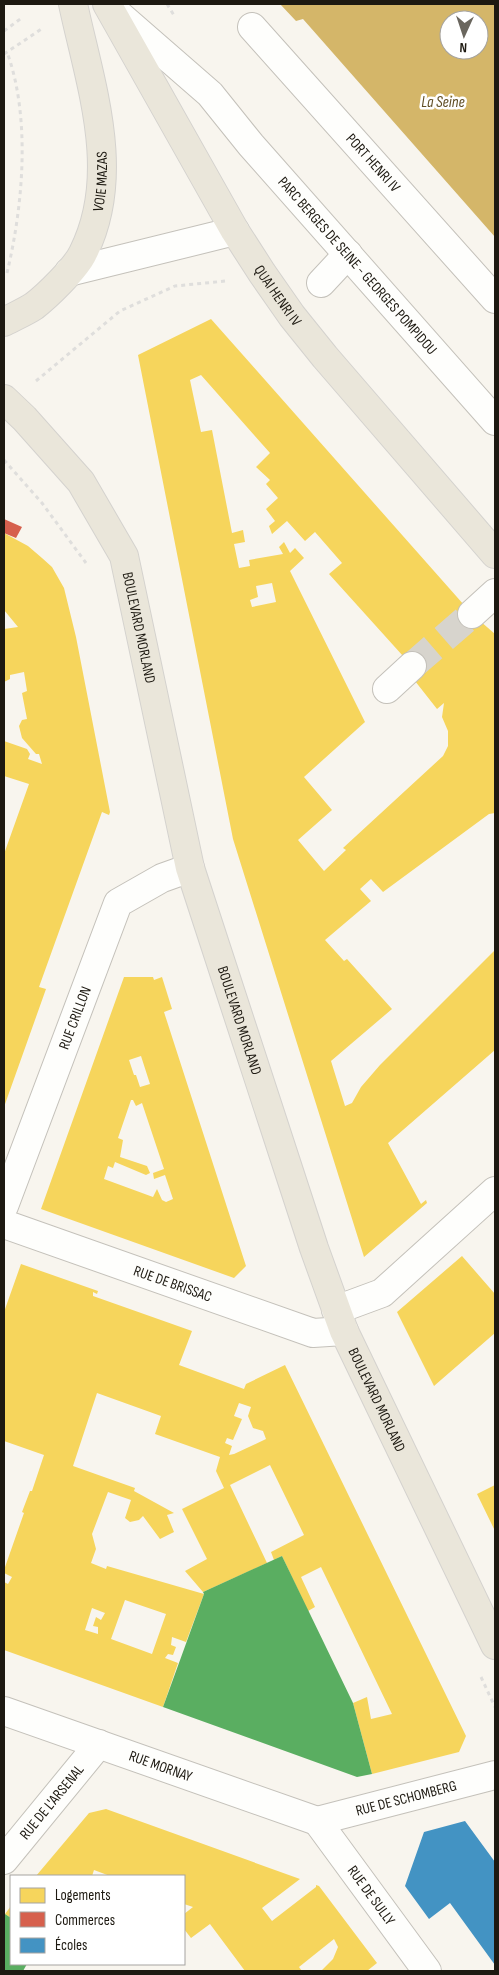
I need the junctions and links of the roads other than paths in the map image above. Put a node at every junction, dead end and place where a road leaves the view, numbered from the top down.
1 (107, 4) edge
2 (76, 16) edge
3 (252, 27) dead end
4 (235, 231) junction
5 (348, 254) junction
6 (69, 272) junction
7 (321, 283) dead end
8 (495, 299) edge
9 (4, 322) edge
10 (4, 399) edge
11 (495, 421) edge
12 (495, 554) edge
13 (495, 593) edge
14 (472, 614) tunnel mouth
15 (412, 666) tunnel mouth
16 (387, 689) dead end
17 (190, 868) junction
18 (495, 1192) edge
19 (4, 1206) edge
20 (4, 1224) edge
21 (340, 1320) junction
22 (495, 1645) edge
23 (4, 1710) edge
24 (99, 1744) junction
25 (495, 1775) edge
26 (317, 1821) junction
27 (4, 1860) edge
28 (427, 1971) edge

1 - 4 main road, QUAI HENRI IV
1 - 5 street, PARC BERGES DE SEINE - GEORGES POMPIDOU
2 - 6 main road, VOIE MAZAS
3 - 8 street, PORT HENRI IV
4 - 6 street
4 - 12 main road, QUAI HENRI IV
5 - 7 street
5 - 11 street, PARC BERGES DE SEINE - GEORGES POMPIDOU
6 - 9 main road, VOIE MAZAS
10 - 17 main road, BOULEVARD MORLAND
13 - 14 street
15 - 16 street
17 - 19 street, RUE CRILLON
17 - 21 main road, BOULEVARD MORLAND
18 - 21 street, RUE DE BRISSAC
20 - 21 street, RUE DE BRISSAC
21 - 22 main road, BOULEVARD MORLAND
23 - 24 street, RUE MORNAY
24 - 26 street, RUE MORNAY
24 - 27 street, RUE DE L'ARSENAL
25 - 26 street, RUE DE SCHOMBERG
26 - 28 street, RUE DE SULLY

